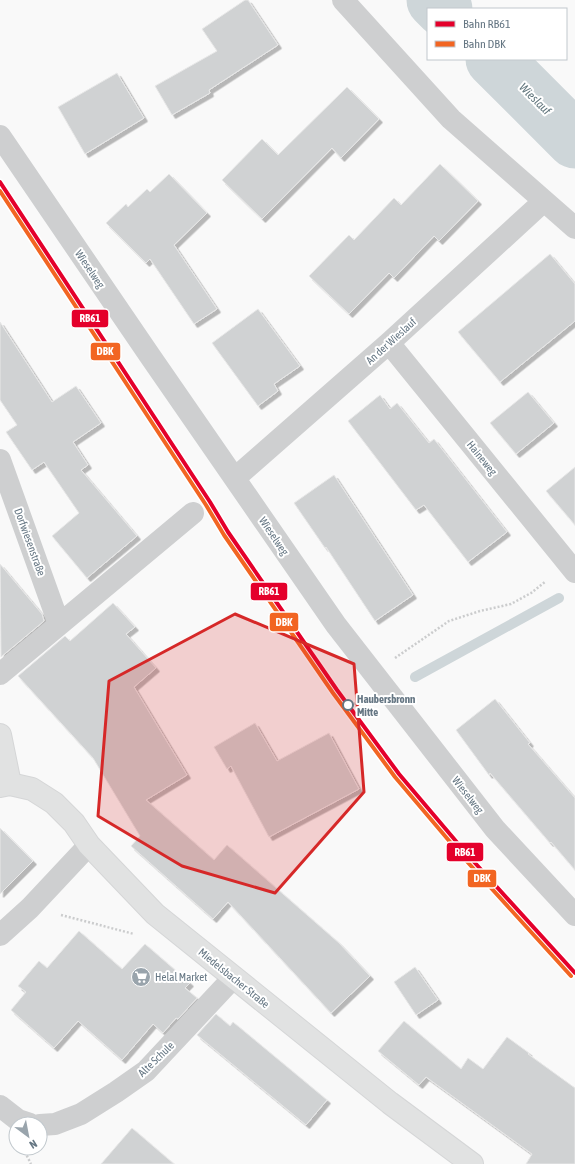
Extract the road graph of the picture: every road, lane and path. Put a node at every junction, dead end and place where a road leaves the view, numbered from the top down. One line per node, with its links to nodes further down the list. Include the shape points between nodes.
1 (343, 0): 3 (street, via 451,119)
2 (0, 136): 7 (street, Wieselweg)
3 (544, 201): 4 (street); 5 (street, An der Wieslauf)
4 (575, 228)
5 (389, 343): 7 (street, An der Wieslauf); 9 (street, Haineweg)
6 (0, 460): 10 (street, Dorfwiesenstraße)
7 (235, 478): 11 (street, Wieselweg, via 331,618)
8 (193, 513): 10 (street)
9 (572, 568): 11 (path, via 511,604 449,621)
10 (59, 624): 12 (street)
11 (374, 673): 18 (street, Wieselweg, via 495,829)
12 (0, 674)
13 (0, 735): 14 (street)
14 (5, 785): 15 (street, Miedelsbacher Straße, via 32,789 54,803 74,823)
15 (89, 845): 16 (street); 17 (street, Miedelsbacher Straße)
16 (30, 908): 17 (path, via 135,934); 19 (street)
17 (155, 914): 20 (street, Miedelsbacher Straße)
18 (575, 915)
19 (0, 935)
20 (234, 978): 23 (street, Alte Schule, via 146,1071 81,1114); 24 (street, Miedelsbacher Straße, via 390,1103)
21 (0, 1106): 22 (street)
22 (13, 1116)
23 (48, 1124)
24 (472, 1164)

